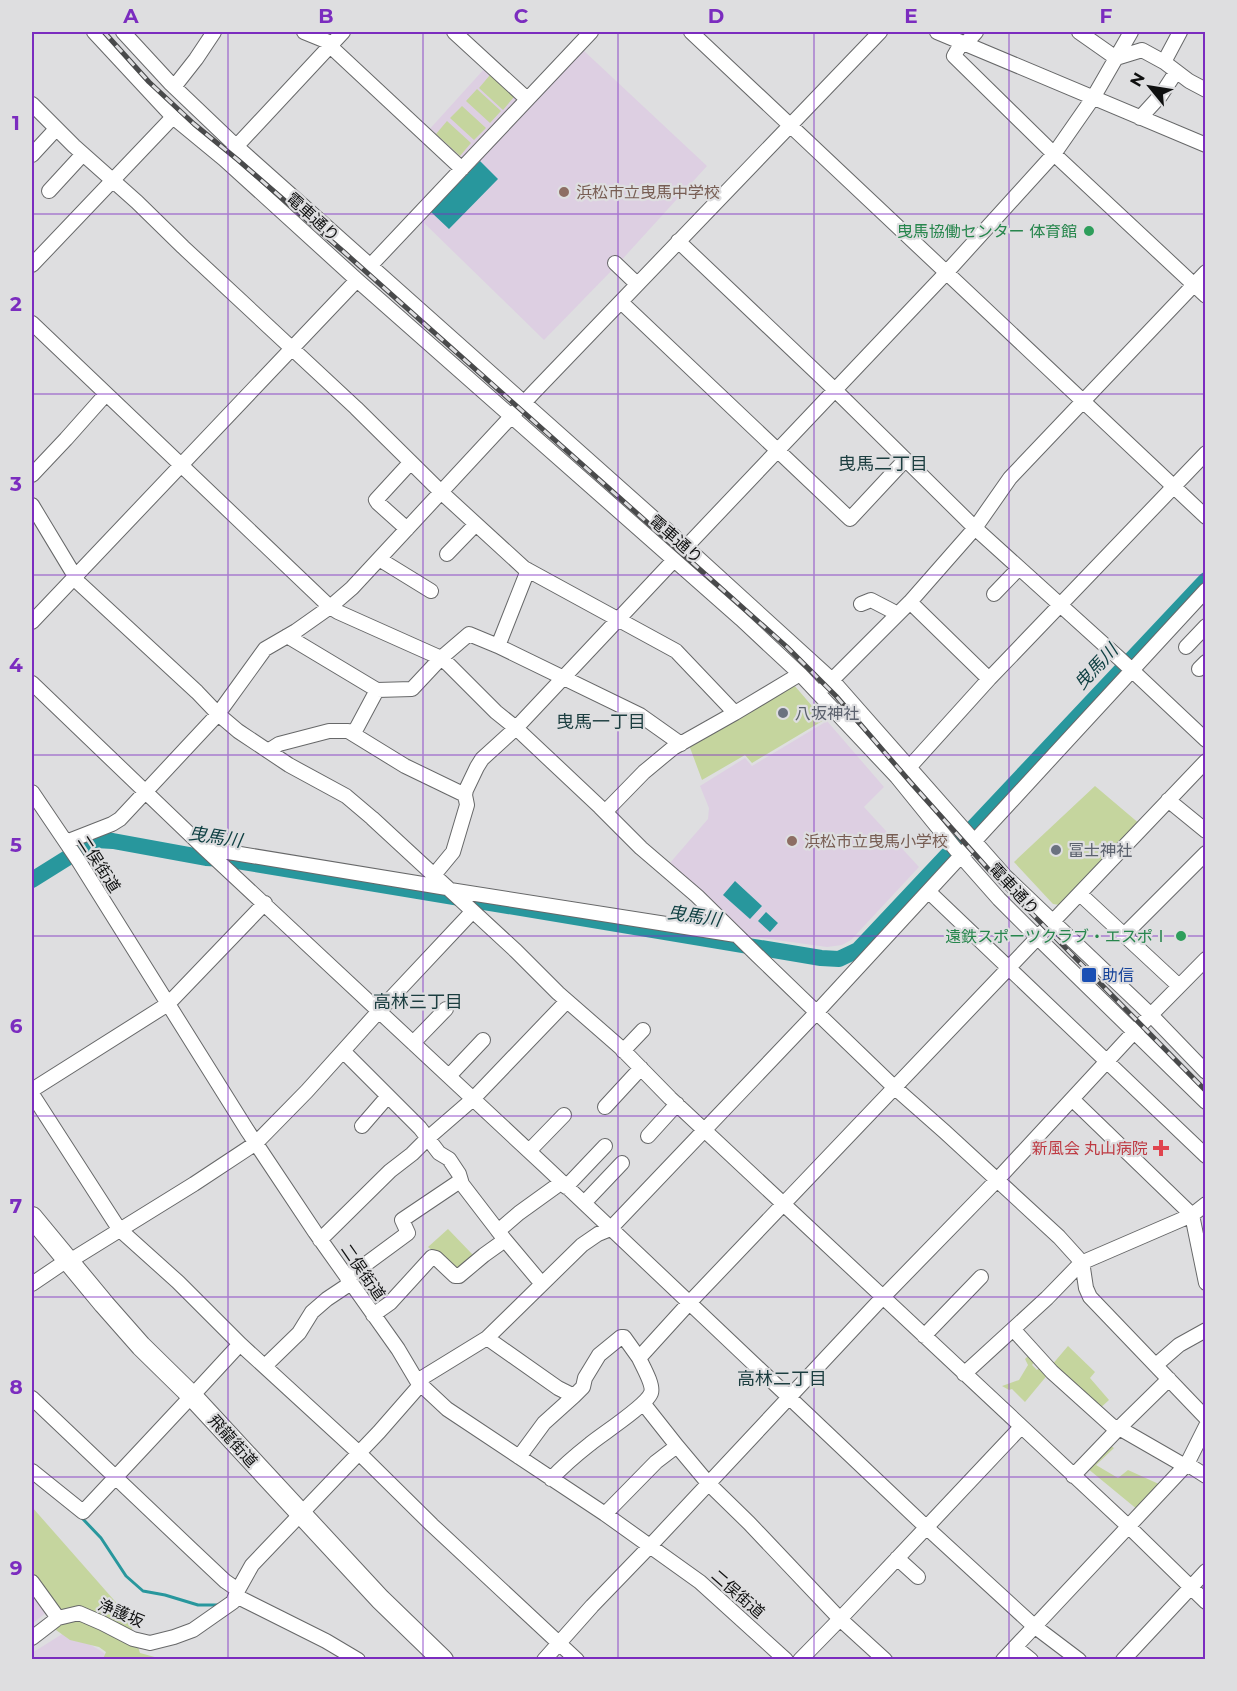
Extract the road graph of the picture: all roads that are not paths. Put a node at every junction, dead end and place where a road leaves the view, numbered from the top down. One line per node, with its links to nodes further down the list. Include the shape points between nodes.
1 (94, 32): 25 (street, 電車通り)
2 (123, 32): 20 (street, 電車通り)
3 (214, 32): 20 (street)
4 (304, 32): 16 (street)
5 (343, 32): 16 (street)
6 (454, 32): 23 (street)
7 (591, 32): 23 (street)
8 (691, 32): 27 (street)
9 (880, 32): 27 (street)
10 (937, 32): 15 (street)
11 (976, 32): 15 (street)
12 (1079, 32): 17 (street)
13 (1131, 32): 17 (street)
14 (1180, 32): 18 (street)
15 (963, 43): 22 (street); 32 (street, via 954,56)
16 (330, 44): 30 (street); 35 (street)
17 (1116, 58): 18 (street, via 1142,50); 22 (street)
18 (1164, 62): 19 (street)
19 (1176, 72): 21 (street); 26 (street)
20 (174, 87): 30 (street, 電車通り)
21 (1206, 90)
22 (1093, 98): 26 (street); 32 (street)
23 (527, 99): 35 (street)
24 (32, 104): 28 (street)
25 (173, 117): 34 (street, 電車通り); 36 (street)
26 (1140, 118): 29 (street)
27 (789, 125): 38 (street); 43 (street)
28 (56, 129): 31 (street); 33 (street)
29 (1206, 145)
30 (236, 146): 34 (street); 41 (street, 電車通り)
31 (83, 154): 36 (street); 37 (street)
32 (1054, 154): 43 (street); 46 (street)
33 (32, 155)
34 (224, 159): 44 (street, 電車通り)
35 (462, 169): 41 (street)
36 (113, 180): 40 (street); 50 (street)
37 (49, 191)
38 (678, 242): 45 (street); 51 (street)
39 (615, 263): 45 (street)
40 (32, 265)
41 (370, 266): 54 (street, 電車通り)
42 (1206, 272): 46 (street)
43 (946, 273): 51 (street); 53 (street)
44 (357, 280): 50 (street); 55 (street, 電車通り)
45 (637, 284): 48 (street)
46 (1193, 285): 47 (street); 53 (street)
47 (1206, 296)
48 (621, 302): 54 (street); 56 (street)
49 (32, 323): 52 (street)
50 (292, 348): 59 (street); 60 (street)
51 (836, 390): 56 (street); 58 (street)
52 (106, 394): 60 (street); 61 (street)
53 (1082, 401): 62 (street); 67 (street, via 1010,478)
54 (524, 404): 55 (street); 69 (street, 電車通り)
55 (512, 417): 63 (street); 72 (street, 電車通り)
56 (777, 451): 58 (street, via 850,519); 69 (street)
57 (1206, 453): 62 (street)
58 (905, 460): 67 (street)
59 (410, 463): 63 (street); 68 (street, via 376,500)
60 (180, 465): 75 (street); 82 (street)
61 (32, 474)
62 (1173, 488): 65 (street); 81 (street)
63 (441, 492): 66 (street); 68 (street)
64 (32, 505): 75 (street)
65 (1206, 518)
66 (476, 524): 70 (street); 74 (street)
67 (975, 528): 73 (street); 79 (street)
68 (407, 530): 71 (street)
69 (686, 547): 95 (street, 電車通り)
70 (447, 554)
71 (379, 559): 77 (street); 82 (street)
72 (674, 560): 84 (street); 92 (street, 電車通り)
73 (1019, 568): 78 (street); 81 (street)
74 (528, 570): 84 (street); 88 (street)
75 (76, 576): 85 (street); 100 (street)
76 (1206, 590): 91 (street)
77 (431, 591)
78 (994, 594)
79 (910, 602): 83 (street); 94 (street)
80 (861, 604): 83 (street, via 871,600)
81 (1060, 605): 91 (street); 94 (street)
82 (330, 607): 87 (street); 90 (street)
83 (898, 614): 95 (street)
84 (619, 619): 93 (street); 99 (street, via 676,651)
85 (32, 622)
86 (1206, 626): 89 (street)
87 (287, 636): 97 (street); 100 (street, via 265,649)
88 (498, 646): 90 (street, via 469,634); 93 (street)
89 (1186, 647)
90 (441, 658): 97 (street, via 410,691); 101 (street)
91 (1131, 669): 103 (street); 115 (street)
92 (800, 674): 98 (street, 電車通り); 99 (street)
93 (564, 678): 101 (street); 104 (street, via 640,715)
94 (989, 679): 107 (street)
95 (832, 680): 98 (street); 107 (street, 電車通り)
96 (32, 683): 109 (street)
97 (377, 690): 102 (street)
98 (818, 693): 108 (street, 電車通り)
99 (735, 713): 104 (street)
100 (218, 714): 105 (street); 109 (street)
101 (516, 728): 110 (street, via 479,763); 113 (street)
102 (354, 733): 105 (street, via 335,730 279,744); 110 (street, via 405,766)
103 (1206, 740)
104 (681, 744): 113 (street, via 644,772)
105 (268, 751): 120 (street, via 346,796)
106 (1206, 761): 112 (street)
107 (912, 764): 108 (street); 115 (street, 電車通り)
108 (897, 777): 118 (street, 電車通り)
109 (146, 792): 116 (street); 117 (street, via 117,821)
110 (465, 795): 120 (street, via 467,805 453,852)
111 (34, 799): 117 (street, 二俣街道)
112 (1168, 800): 114 (street); 123 (street)
113 (605, 812): 128 (street)
114 (1206, 831)
115 (970, 836): 118 (street); 126 (street, 電車通り)
116 (205, 849): 121 (street); 124 (street)
117 (71, 850): 134 (street, 二俣街道)
118 (956, 851): 122 (street); 129 (street, 電車通り)
119 (1206, 853): 127 (street)
120 (434, 875): 121 (street)
121 (450, 890): 125 (street); 128 (street)
122 (929, 892): 131 (street); 137 (street)
123 (1080, 894): 126 (street); 127 (street)
124 (265, 903): 134 (street); 136 (street)
125 (467, 907): 133 (street); 136 (street)
126 (1053, 921): 129 (street); 138 (street, 電車通り)
127 (1124, 934): 132 (street)
128 (738, 937): 137 (street)
129 (1037, 938): 131 (street); 140 (street, 電車通り)
130 (1206, 959): 132 (street)
131 (1008, 968): 145 (street); 149 (street)
132 (1179, 986): 138 (street)
133 (567, 1001): 144 (street); 152 (street)
134 (168, 1004): 150 (street); 162 (street, 二俣街道)
135 (446, 1009): 142 (street)
136 (379, 1011): 142 (street); 143 (street)
137 (816, 1013): 149 (street); 159 (street)
138 (1151, 1015): 140 (street); 147 (street, 電車通り)
139 (643, 1030): 144 (street)
140 (1134, 1032): 145 (street); 154 (street, 電車通り)
141 (483, 1041): 148 (street)
142 (413, 1042): 148 (street)
143 (343, 1051): 151 (street); 162 (street)
144 (623, 1051): 146 (street)
145 (1107, 1061): 153 (street); 165 (street)
146 (641, 1068): 155 (street); 156 (street)
147 (1206, 1072)
148 (449, 1076): 152 (street)
149 (894, 1087): 167 (street); 171 (street)
150 (32, 1092): 176 (street)
151 (388, 1096): 158 (street); 161 (street)
152 (473, 1099): 161 (street); 164 (street)
153 (1072, 1099): 167 (street); 173 (street)
154 (1206, 1102)
155 (677, 1104): 159 (street); 160 (street)
156 (605, 1107)
157 (564, 1115): 164 (street)
158 (362, 1126)
159 (705, 1130): 171 (street); 175 (street)
160 (648, 1136)
161 (428, 1138): 168 (street, via 449,1159); 179 (street)
162 (256, 1143): 176 (street); 179 (street, 二俣街道)
163 (605, 1146): 169 (street)
164 (529, 1152): 169 (street)
165 (1206, 1156)
166 (622, 1163): 170 (street)
167 (997, 1180): 181 (street, via 1059,1237); 187 (street)
168 (462, 1184): 178 (street); 183 (street, via 402,1220 408,1233)
169 (564, 1184): 170 (street); 178 (street, via 519,1213)
170 (584, 1203): 175 (street)
171 (784, 1204): 187 (street); 188 (street)
172 (1206, 1204): 173 (street)
173 (1192, 1215): 181 (street); 184 (street)
174 (32, 1217): 180 (highway, 飛龍街道)
175 (610, 1228): 186 (street, via 582,1245); 188 (street)
176 (119, 1229): 180 (street); 194 (street)
177 (32, 1230): 180 (highway, 飛龍街道)
178 (501, 1236): 186 (street); 189 (street, via 459,1276 432,1257 390,1303)
179 (320, 1240): 183 (street, 二俣街道)
180 (64, 1263): 185 (street); 204 (highway, 飛龍街道, via 98,1311)
181 (1081, 1263): 190 (street); 196 (street, via 1090,1297)
182 (981, 1277): 192 (street)
183 (349, 1280): 189 (street, 二俣街道); 197 (street, via 312,1312 299,1333)
184 (1206, 1283)
185 (32, 1284)
186 (542, 1284): 193 (street)
187 (883, 1297): 192 (street); 203 (street)
188 (689, 1303): 195 (street); 203 (street)
189 (373, 1315): 200 (street, 二俣街道)
190 (1013, 1329): 198 (street); 209 (street, via 1052,1372)
191 (1206, 1330): 196 (street, via 1179,1345)
192 (924, 1336): 198 (street)
193 (487, 1338): 200 (street); 201 (street)
194 (240, 1344): 197 (street); 204 (street)
195 (639, 1358): 201 (street, via 621,1336 599,1355); 205 (street, via 651,1386)
196 (1156, 1365): 199 (street)
197 (265, 1366): 211 (street)
198 (964, 1374): 208 (street)
199 (1169, 1379): 206 (street); 209 (street)
200 (419, 1383): 211 (street); 212 (street, 二俣街道, via 447,1408)
201 (574, 1396): 212 (street, via 544,1423)
202 (32, 1398): 217 (street)
203 (789, 1398): 219 (street); 223 (street)
204 (189, 1399): 217 (street); 221 (highway, 飛龍街道)
205 (643, 1403): 210 (street); 218 (street)
206 (1206, 1418)
207 (1206, 1426): 213 (street)
208 (1021, 1427): 215 (street); 223 (street)
209 (1119, 1428): 213 (street); 215 (street)
210 (677, 1446): 219 (street); 220 (street)
211 (359, 1453): 221 (street); 236 (street)
212 (519, 1457): 218 (street, 二俣街道)
213 (1186, 1465): 216 (street); 222 (street)
214 (32, 1471): 217 (street, via 83,1512)
215 (1073, 1476): 222 (street)
216 (1206, 1476)
217 (115, 1478): 230 (street, via 225,1581)
218 (551, 1479): 220 (street, 二俣街道)
219 (708, 1483): 224 (street); 233 (street)
220 (605, 1514): 224 (street, 二俣街道)
221 (297, 1518): 230 (street, via 252,1565); 239 (highway, 飛龍街道, via 374,1606); 240 (highway, 飛龍街道)
222 (1128, 1526): 229 (street); 234 (street)
223 (926, 1527): 225 (street); 234 (street)
224 (650, 1546): 236 (street); 243 (street, 二俣街道, via 700,1582)
225 (897, 1558): 227 (street); 233 (street)
226 (1206, 1571): 229 (street)
227 (918, 1577)
228 (32, 1582): 232 (street)
229 (1190, 1587): 231 (street); 249 (street)
230 (236, 1596): 232 (street, 浄護坂, via 193,1630 150,1642 133,1639 79,1613); 238 (street)
231 (1206, 1602)
232 (58, 1618): 235 (street)
233 (840, 1619): 244 (street); 245 (street)
234 (1034, 1626): 237 (street); 248 (street)
235 (32, 1638)
236 (559, 1643): 241 (street); 242 (street)
237 (1015, 1647): 246 (street); 247 (street)
238 (358, 1659)
239 (427, 1659)
240 (443, 1659)
241 (544, 1659)
242 (577, 1659)
243 (786, 1659)
244 (800, 1659)
245 (885, 1659)
246 (1003, 1659)
247 (1031, 1659)
248 (1079, 1659)
249 (1123, 1659)

